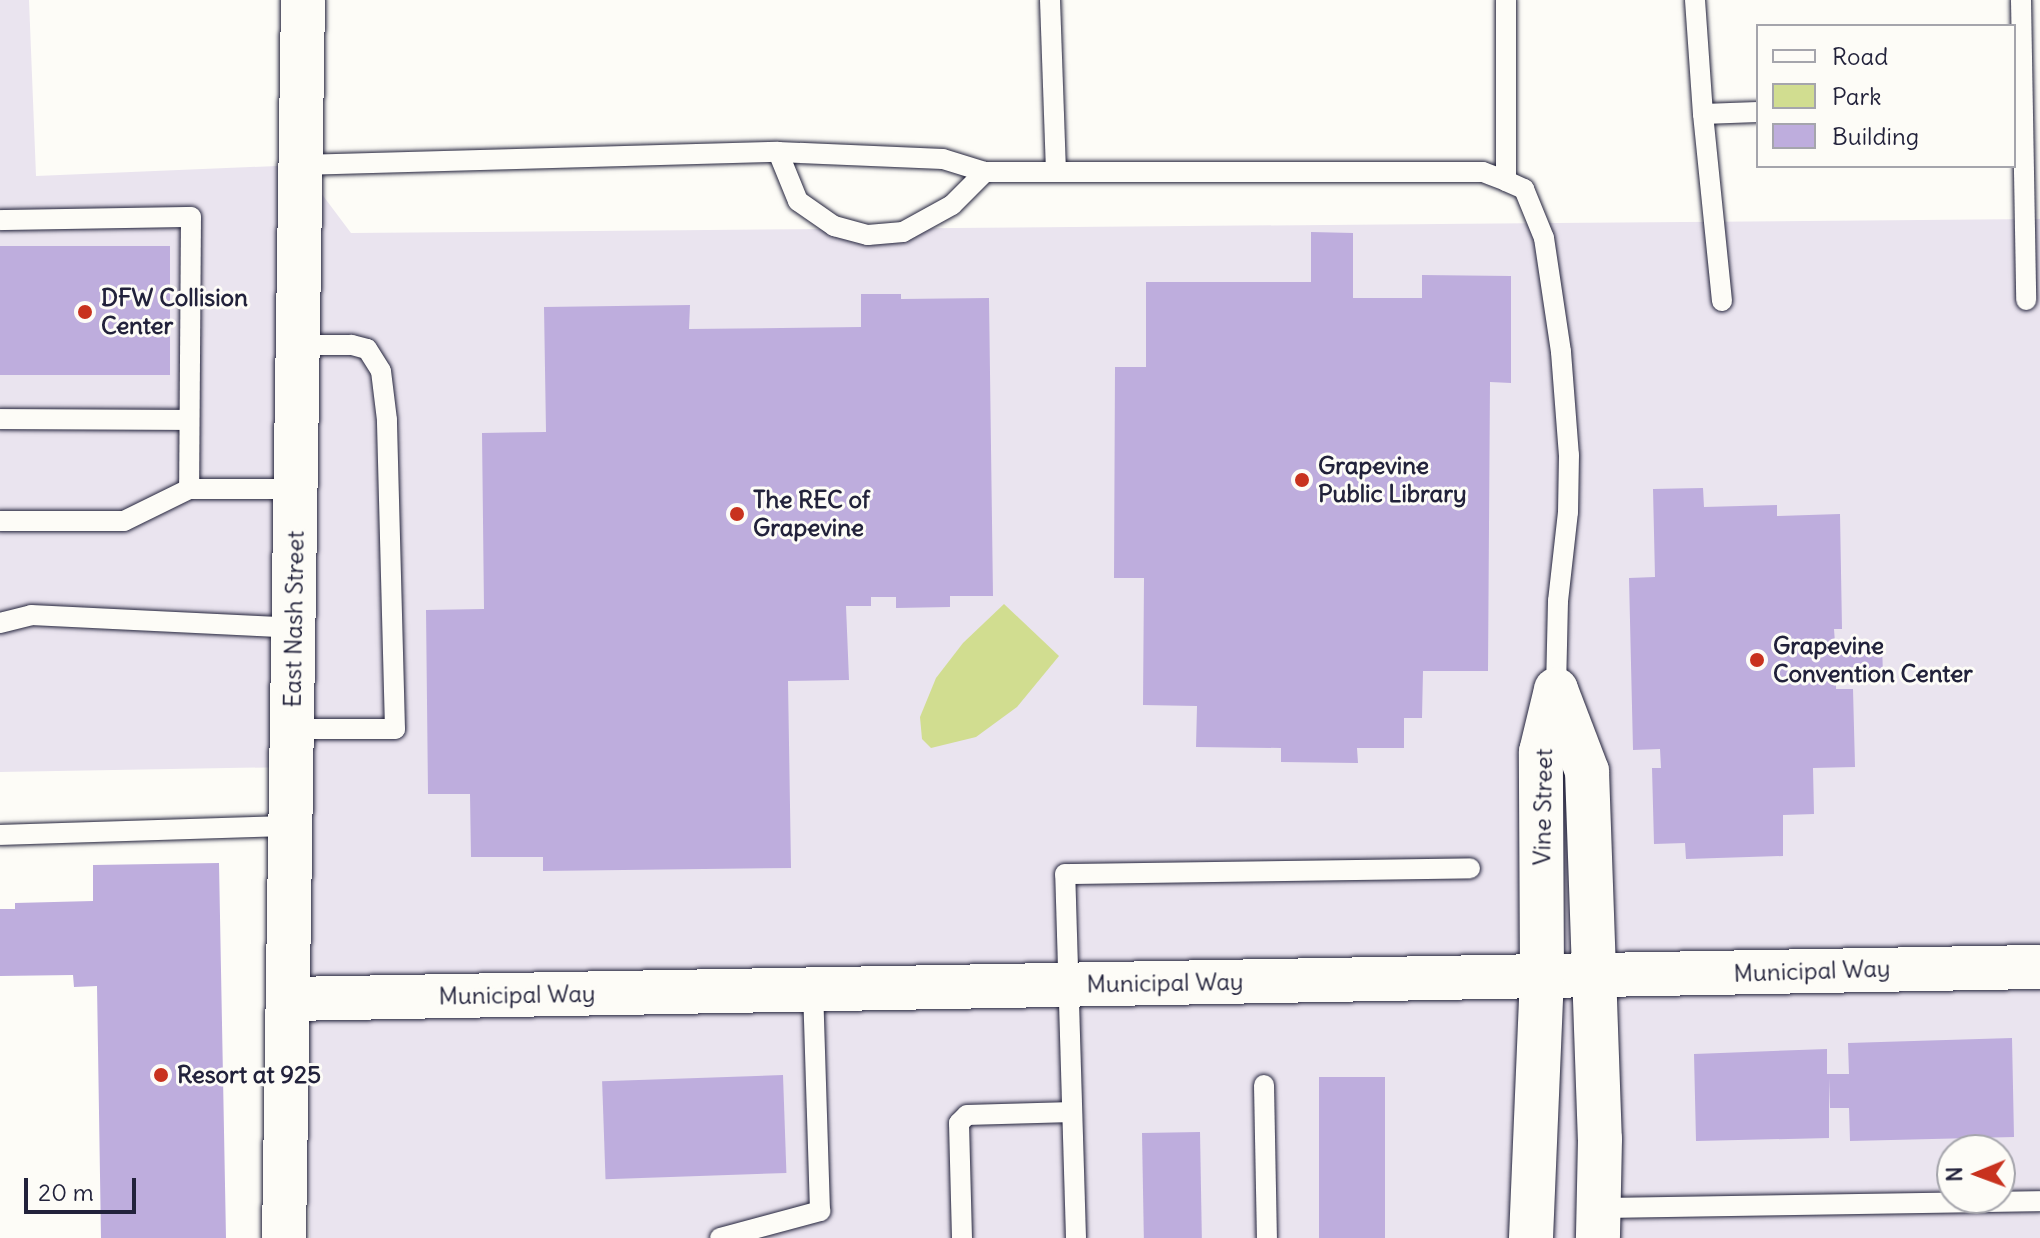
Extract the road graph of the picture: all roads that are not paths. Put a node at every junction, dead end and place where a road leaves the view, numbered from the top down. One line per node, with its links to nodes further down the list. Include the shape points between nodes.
1 (303, 0): 10 (street, East Nash Street)
2 (1050, 0): 12 (lane)
3 (1506, 0): 13 (lane)
4 (1695, 0): 8 (lane)
5 (2021, 0): 6 (lane)
6 (2019, 100): 15 (lane)
7 (1756, 112): 8 (lane)
8 (1703, 114): 16 (lane)
9 (778, 152): 10 (lane); 11 (lane, via 943,159); 11 (lane, via 798,201 834,226 868,235 903,232 952,205)
10 (300, 165): 17 (street, East Nash Street)
11 (985, 172): 12 (lane)
12 (1056, 172): 13 (lane, via 1483,172)
13 (1506, 181): 25 (lane, via 1524,189 1544,238 1561,352 1569,455)
14 (0, 220): 19 (lane, via 191,217)
15 (2026, 300)
16 (1722, 301)
17 (298, 345): 21 (street, East Nash Street); 26 (lane, via 367,349 381,371 387,420 395,729)
18 (0, 419): 19 (lane)
19 (189, 420): 20 (lane)
20 (189, 489): 21 (lane); 22 (lane, via 124,521)
21 (296, 489): 24 (street, East Nash Street)
22 (0, 521)
23 (0, 623): 24 (lane, via 31,615)
24 (294, 628): 26 (street, East Nash Street)
25 (1556, 690): 31 (street, Vine Street, via 1541,752); 32 (street, Vine Street, via 1587,771)
26 (293, 729): 27 (street, East Nash Street)
27 (292, 826): 28 (lane); 35 (street, East Nash Street)
28 (0, 835)
29 (1470, 868): 33 (lane, via 1065,874)
30 (2040, 967): 32 (street, Municipal Way)
31 (1542, 977): 32 (street, Municipal Way); 33 (street, Municipal Way); 45 (street, Vine Street)
32 (1595, 977): 39 (street, Vine Street)
33 (1069, 984): 34 (street, Municipal Way); 37 (lane)
34 (813, 989): 35 (street, Municipal Way); 41 (lane, via 820,1211)
35 (289, 999): 40 (street, East Nash Street)
36 (1264, 1085): 44 (lane)
37 (1072, 1112): 42 (lane, via 967,1115 959,1123); 43 (lane)
38 (2040, 1201): 39 (lane)
39 (1598, 1223)
40 (284, 1238)
41 (720, 1238)
42 (962, 1238)
43 (1076, 1238)
44 (1267, 1238)
45 (1531, 1238)

